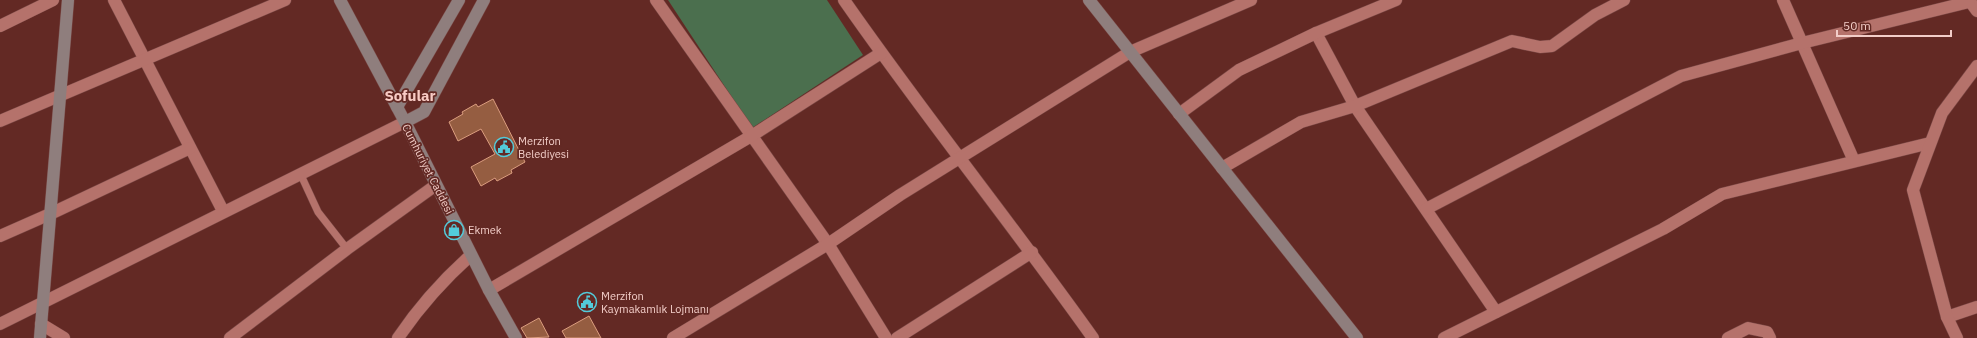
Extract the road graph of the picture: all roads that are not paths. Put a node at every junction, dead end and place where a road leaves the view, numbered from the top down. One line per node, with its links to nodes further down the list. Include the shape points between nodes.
1 (54, 0): 16 (street)
2 (68, 0): 23 (street)
3 (114, 0): 21 (street)
4 (285, 0): 21 (street)
5 (340, 0): 25 (street, Cumhuriyet Caddesi)
6 (459, 0): 25 (street)
7 (484, 0): 28 (street, via 424,112)
8 (656, 0): 29 (street)
9 (844, 0): 20 (street)
10 (1089, 0): 19 (street)
11 (1251, 0): 19 (street)
12 (1396, 0): 17 (street)
13 (1624, 0): 24 (street, via 1595,15 1552,46 1540,47 1512,41)
14 (1783, 0): 18 (street)
15 (1972, 5): 18 (street)
16 (0, 26)
17 (1316, 33): 24 (street); 26 (street, via 1239,70)
18 (1802, 43): 33 (street); 37 (street, via 1681,76)
19 (1130, 52): 26 (street); 32 (street)
20 (881, 53): 29 (street); 32 (street)
21 (145, 60): 23 (street); 31 (street)
22 (1977, 66): 30 (street, via 1942,113)
23 (60, 96): 27 (street); 39 (street)
24 (1354, 106): 34 (street, via 1301,122); 37 (street)
25 (397, 108): 28 (street, Cumhuriyet Caddesi)
26 (1179, 114): 34 (street)
27 (0, 121)
28 (405, 122): 35 (street); 36 (street, Cumhuriyet Caddesi)
29 (753, 135): 41 (street); 45 (street)
30 (1930, 143): 33 (street); 49 (street, via 1913,190)
31 (190, 148): 38 (street); 39 (street)
32 (959, 158): 41 (street); 43 (street)
33 (1854, 162): 48 (street, via 1722,194 1662,228)
34 (1222, 168): 61 (street)
35 (300, 173): 38 (street); 42 (lane, via 318,212)
36 (436, 185): 42 (street); 44 (street, Cumhuriyet Caddesi)
37 (1426, 210): 48 (street)
38 (223, 211): 46 (street)
39 (50, 214): 40 (street); 46 (street)
40 (0, 236)
41 (828, 244): 57 (street); 58 (street)
42 (347, 249): 54 (street)
43 (1032, 252): 59 (street); 60 (street)
44 (471, 254): 45 (street, Cumhuriyet Caddesi); 55 (street, via 429,296)
45 (488, 290): 56 (street, Cumhuriyet Caddesi)
46 (43, 304): 50 (street); 51 (street)
47 (1977, 307): 49 (street)
48 (1496, 312): 62 (street)
49 (1947, 317): 65 (street)
50 (0, 324)
51 (41, 324): 52 (street); 53 (street)
52 (40, 338)
53 (64, 338)
54 (230, 338)
55 (398, 338)
56 (516, 338)
57 (672, 338)
58 (886, 338)
59 (897, 338)
60 (1093, 338)
61 (1357, 338)
62 (1444, 338)
63 (1728, 338): 64 (street, via 1748,328 1767,332)
64 (1770, 338)
65 (1957, 338)

